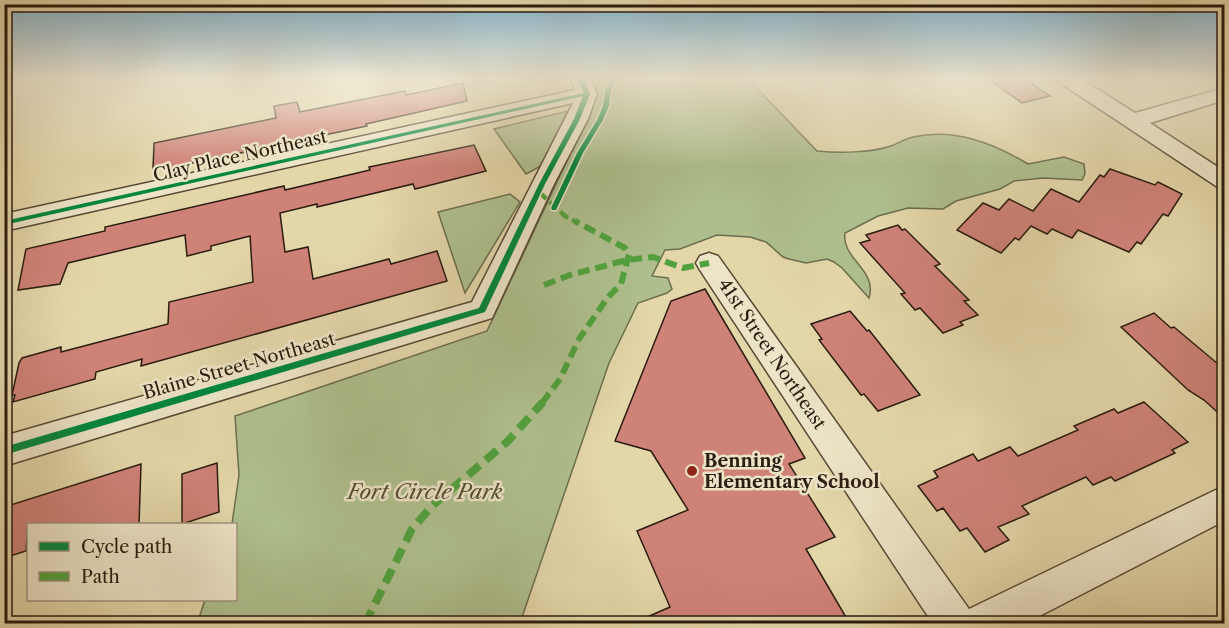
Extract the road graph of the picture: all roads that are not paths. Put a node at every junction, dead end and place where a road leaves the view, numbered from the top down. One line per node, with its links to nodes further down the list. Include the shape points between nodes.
1 (494, 107): 7 (street, Clay Place Northeast)
2 (580, 107): 9 (street, Blaine Street Northeast, via 578,119 482,310)
3 (1111, 107): 5 (street)
4 (1179, 107): 5 (street)
5 (1132, 121): 6 (street)
6 (1224, 181)
7 (4, 223)
8 (709, 262): 11 (street, 41st Street Northeast)
9 (4, 451)
10 (1224, 503): 12 (street)
11 (956, 624)
12 (982, 624)

